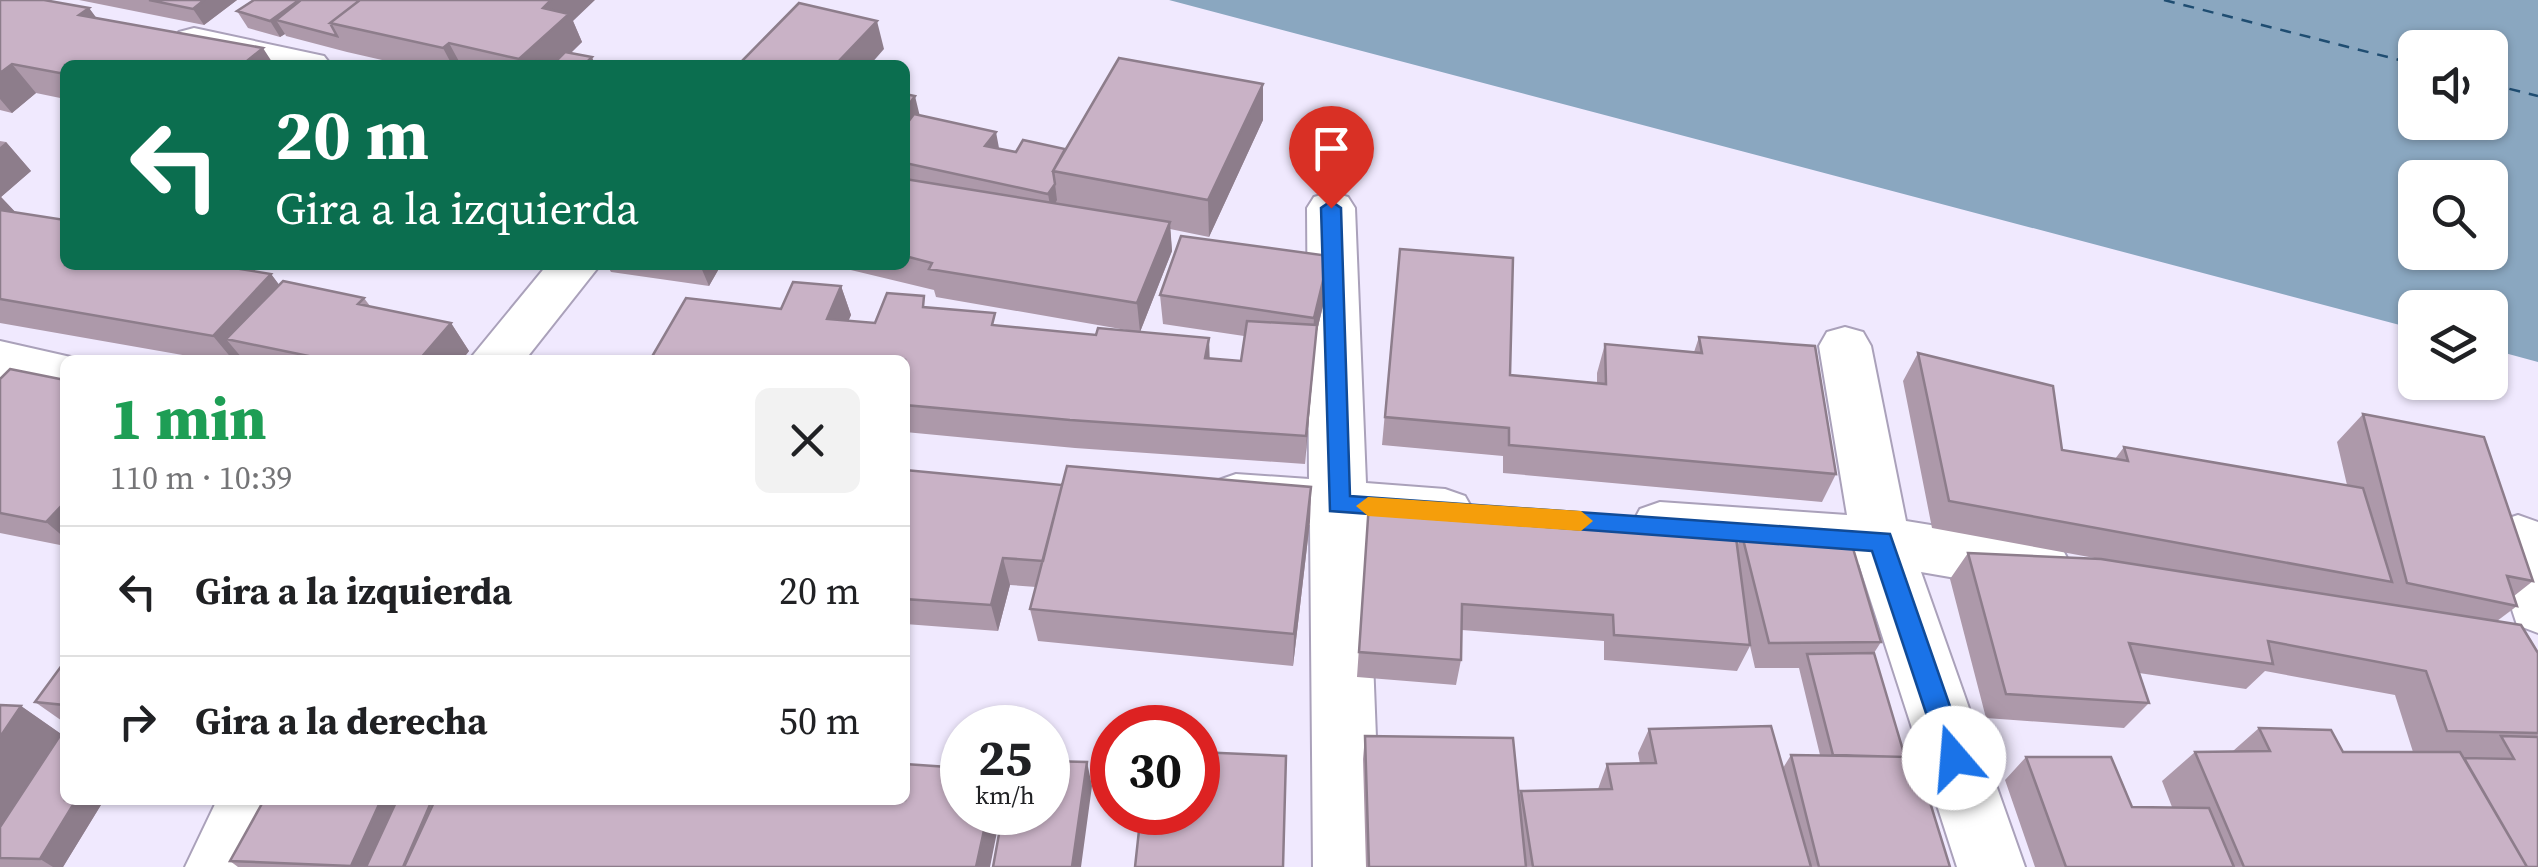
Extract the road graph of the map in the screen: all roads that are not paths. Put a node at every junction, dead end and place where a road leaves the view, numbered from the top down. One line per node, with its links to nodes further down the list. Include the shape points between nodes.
1 (155, 32): 2 (street)
2 (287, 60)
3 (1331, 208): 10 (street, via 1314,280)
4 (572, 270): 6 (street)
5 (1845, 346): 14 (street)
6 (499, 355)
7 (0, 361): 8 (street)
8 (60, 372)
9 (1181, 493): 10 (street)
10 (1338, 504): 11 (street); 19 (street)
11 (1494, 515)
12 (1610, 523): 14 (street)
13 (2518, 539): 16 (street)
14 (1881, 541): 15 (street); 20 (street)
15 (2094, 576)
16 (2525, 633)
17 (250, 805): 18 (street)
18 (219, 867)
19 (1347, 867)
20 (1991, 867)

